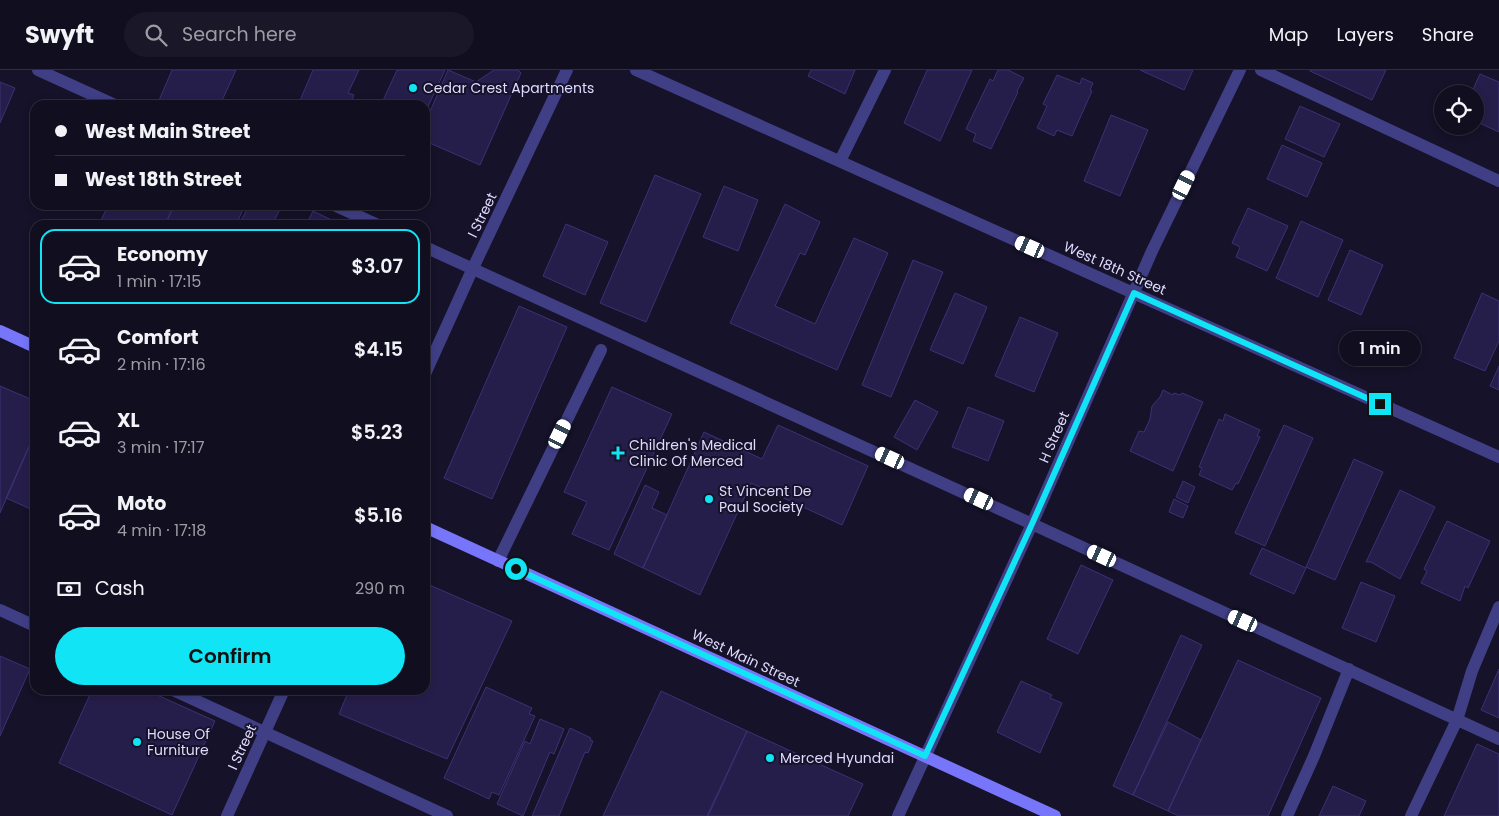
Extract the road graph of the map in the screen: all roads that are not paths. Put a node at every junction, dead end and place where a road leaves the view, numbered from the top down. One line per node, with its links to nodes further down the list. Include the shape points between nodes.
1 (38, 70): 7 (street)
2 (568, 70): 14 (street, I Street)
3 (636, 70): 9 (street, West 18th Street)
4 (885, 70): 9 (street)
5 (1240, 70): 15 (street, H Street)
6 (1260, 70): 10 (street)
7 (65, 76): 8 (street)
8 (106, 100)
9 (840, 162): 15 (street, West 18th Street)
10 (1499, 181)
11 (345, 210): 12 (street)
12 (367, 220)
13 (430, 249): 14 (street)
14 (472, 268): 19 (street, I Street); 21 (street)
15 (1134, 293): 20 (street, West 18th Street); 21 (street, H Street)
16 (0, 331): 17 (street)
17 (30, 345)
18 (601, 350): 23 (street)
19 (430, 363)
20 (1499, 457)
21 (1032, 524): 27 (street); 33 (street, H Street)
22 (430, 529): 23 (street, West Main Street)
23 (498, 561): 33 (street, West Main Street)
24 (1499, 608): 30 (street, via 1472,671)
25 (0, 610): 26 (street)
26 (30, 624)
27 (1349, 669): 30 (street); 38 (street)
28 (184, 695): 31 (street)
29 (282, 695): 31 (street, I Street)
30 (1457, 720): 32 (street); 39 (street)
31 (265, 733): 34 (street, I Street); 35 (street)
32 (1499, 739)
33 (925, 756): 36 (street, H Street); 37 (street, West Main Street)
34 (227, 816)
35 (447, 816)
36 (898, 816)
37 (1055, 816)
38 (1287, 816)
39 (1411, 816)

